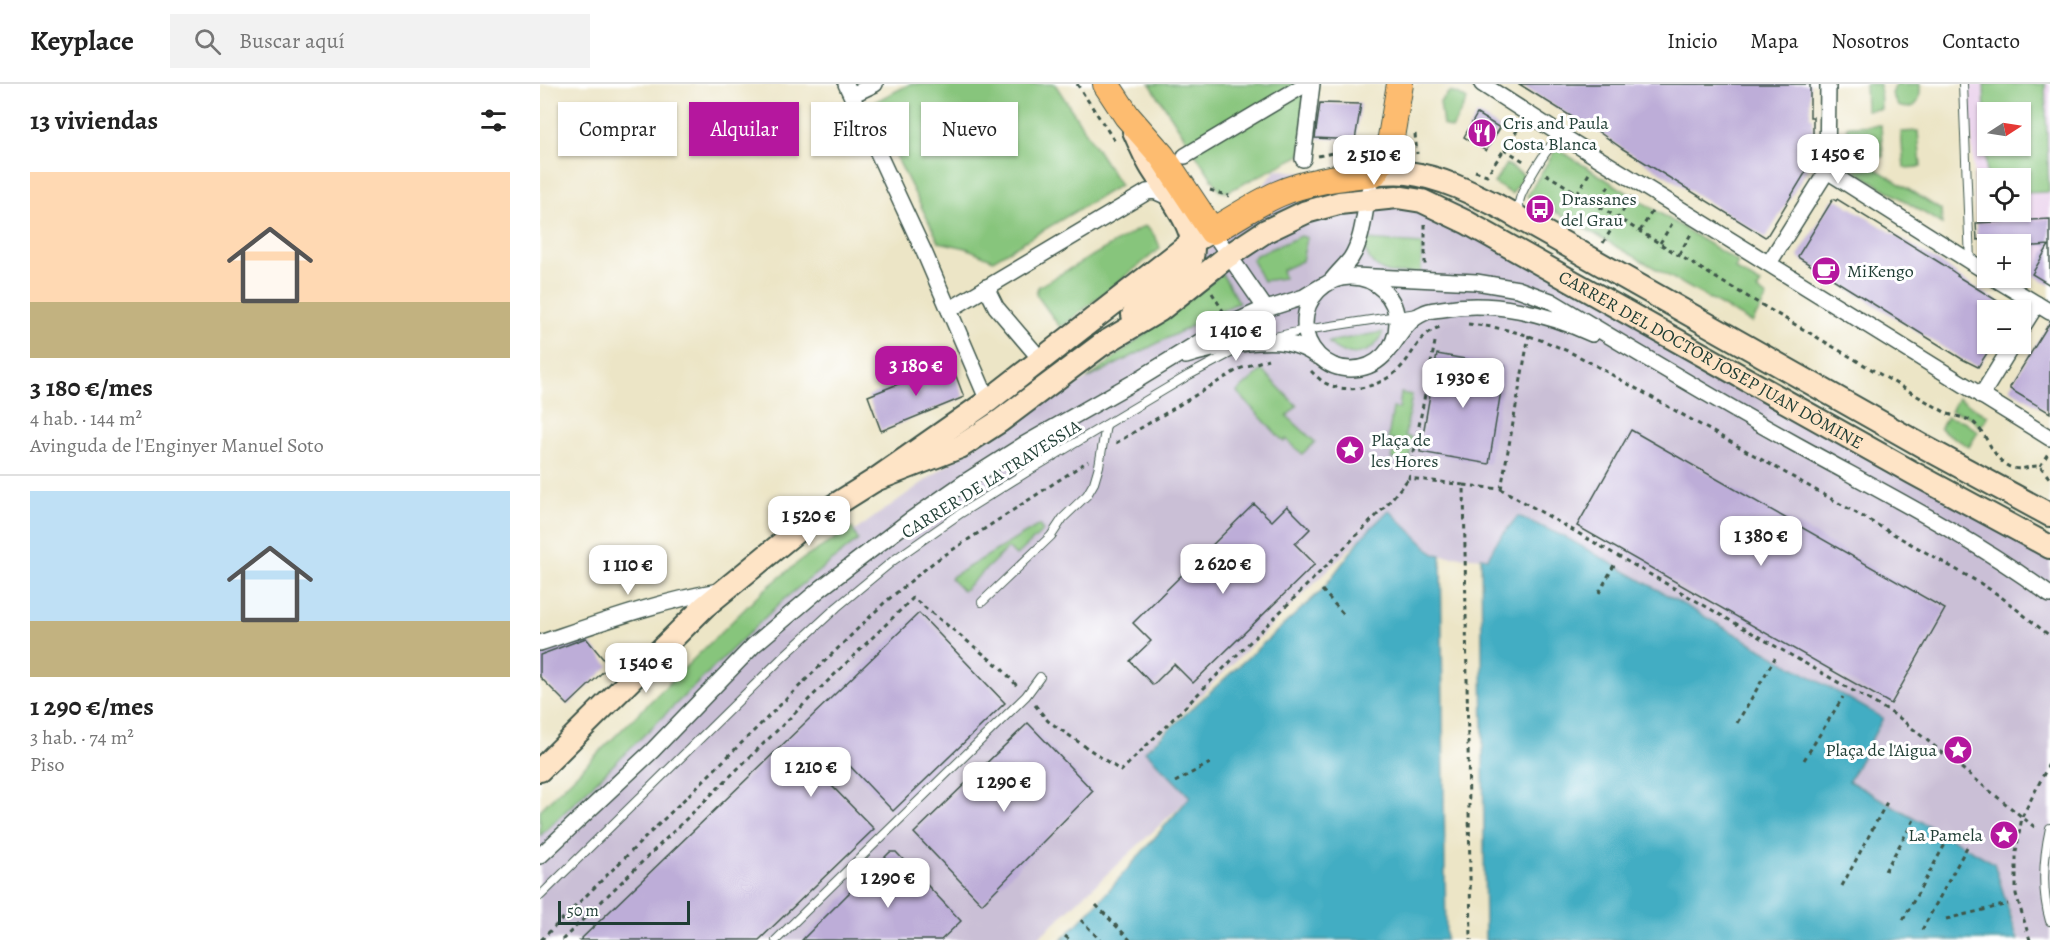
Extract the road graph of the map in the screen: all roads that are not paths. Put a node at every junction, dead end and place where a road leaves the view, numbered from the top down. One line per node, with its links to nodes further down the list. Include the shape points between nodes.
1 (875, 84): 9 (street)
2 (1106, 84): 10 (main road)
3 (1306, 84): 12 (street)
4 (1312, 84): 13 (street)
5 (1400, 84): 14 (main road)
6 (1482, 84): 11 (street)
7 (1828, 84): 15 (street)
8 (1963, 84): 22 (lane)
9 (852, 90): 30 (street)
10 (1127, 116): 17 (main road, via 1150,165); 20 (main road, via 1162,156)
11 (1569, 140): 19 (lane, via 1555,141 1549,146 1521,195 1519,205); 23 (street)
12 (1185, 156)
13 (1303, 159)
14 (1384, 165): 16 (main road, via 1403,193); 18 (street, via 1369,186); 19 (main road, CARRER DEL DOCTOR JOSEP JUAN DÒMINE, via 1462,188); 20 (main road, via 1292,189)
15 (1827, 171): 22 (street); 23 (street)
16 (1412, 198): 18 (main road, CARRER DEL DOCTOR JOSEP JUAN DÒMINE); 50 (main road, CARRER DEL DOCTOR JOSEP JUAN DÒMINE, via 1466,222)
17 (1172, 199): 20 (main road, via 1185,221); 27 (street, via 1147,192)
18 (1367, 199): 21 (main road, CARRER DEL DOCTOR JOSEP JUAN DÒMINE, via 1306,212 1266,231); 26 (street, via 1352,256)
19 (1524, 220): 49 (main road, CARRER DEL DOCTOR JOSEP JUAN DÒMINE, via 1853,408)
20 (1202, 236): 21 (street); 37 (main road, via 1187,267); 41 (main road)
21 (1228, 256): 31 (street); 37 (main road, CARRER DEL DOCTOR JOSEP JUAN DÒMINE, via 1160,310)
22 (1970, 262): 24 (street)
23 (1769, 263): 44 (street)
24 (1977, 266)
25 (1354, 276): 26 (street); 33 (street, via 1383,288); 43 (street, CARRER DEL DOCTOR JOSEP JUAN DÒMINE, via 1476,282 1518,289 1551,301)
26 (1326, 284): 31 (street, via 1304,297); 35 (street, via 1311,298)
27 (986, 287): 30 (street); 41 (street, via 996,307)
28 (2010, 288): 29 (street)
29 (2043, 308): 34 (street)
30 (949, 309): 45 (street)
31 (1266, 309): 42 (street, via 1224,327)
32 (1425, 312): 33 (lane, CARRER DE LA TRAVESSIA); 38 (street, via 1412,320); 43 (street, CARRER DEL DOCTOR JOSEP JUAN DÒMINE, via 1478,306 1541,316 1588,332)
33 (1397, 315): 35 (lane, CARRER DE LA TRAVESSIA); 38 (street)
34 (2031, 320)
35 (1305, 330): 36 (lane, CARRER DE LA TRAVESSIA); 40 (street)
36 (1248, 344): 40 (street, via 1286,343); 42 (street, via 1206,350); 46 (lane, CARRER DE LA TRAVESSIA)
37 (1101, 345): 48 (main road, via 960,447)
38 (1392, 346): 40 (street, via 1383,357 1359,369 1345,369)
39 (2007, 354): 44 (street)
40 (1320, 358)
41 (1042, 361): 45 (main road)
42 (1155, 368): 58 (street, via 968,480 820,589 754,645 652,751)
43 (1673, 373): 52 (street, CARRER DEL DOCTOR JOSEP JUAN DÒMINE, via 2000,560)
44 (1982, 396): 47 (street)
45 (988, 401): 48 (main road)
46 (1106, 425): 53 (lane, via 1094,483 1087,495 1051,536); 59 (lane, CARRER DE LA TRAVESSIA, via 961,513 845,600)
47 (2050, 438)
48 (876, 480): 51 (main road, via 807,522)
49 (2050, 515)
50 (2050, 547)
51 (726, 589): 54 (street, via 656,604); 56 (main road)
52 (2050, 595)
53 (982, 602)
54 (540, 643)
55 (1040, 677): 61 (lane, via 1026,696)
56 (540, 770)
57 (2050, 828): 60 (lane, via 2043,883)
58 (540, 856)
59 (540, 896)
60 (2050, 921)
61 (776, 940)

